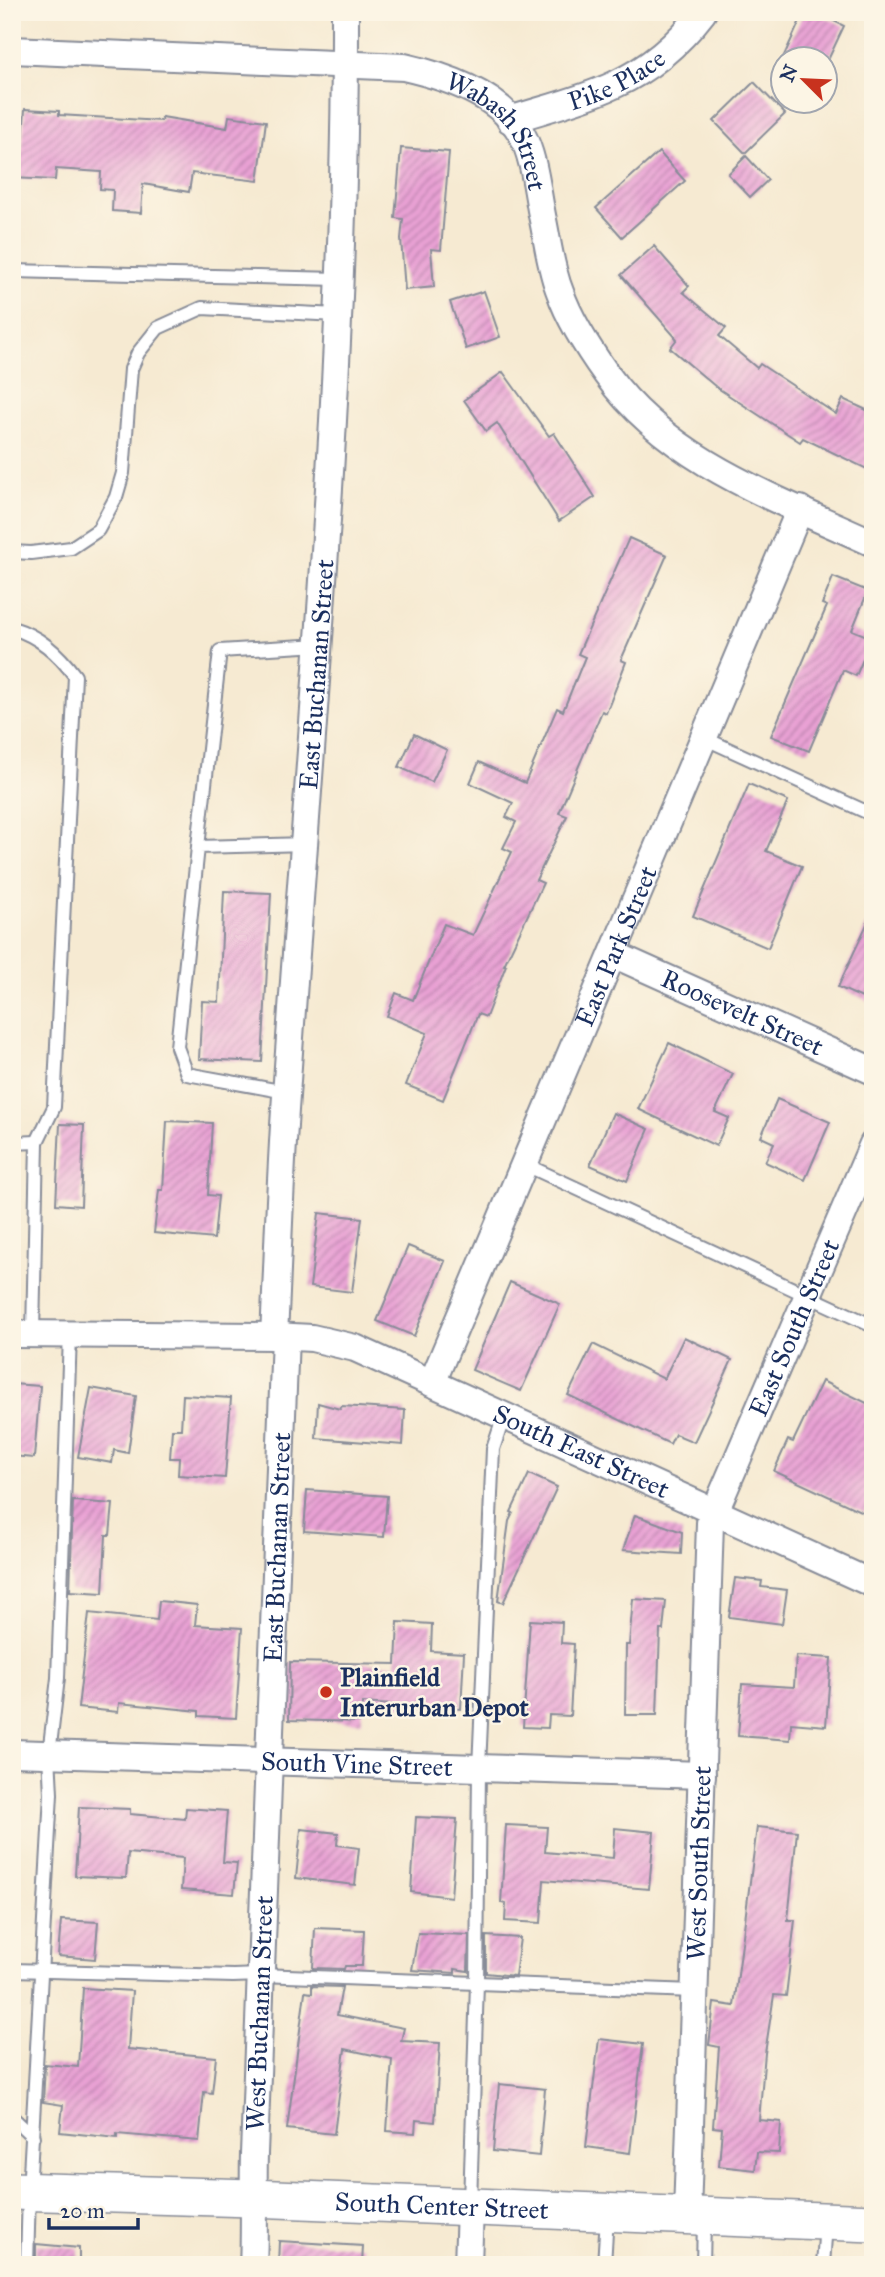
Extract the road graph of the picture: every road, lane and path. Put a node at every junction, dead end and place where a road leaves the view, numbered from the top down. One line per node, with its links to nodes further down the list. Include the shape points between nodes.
1 (345, 12): 4 (street, East Buchanan Street)
2 (703, 12): 5 (street, Pike Place, via 677,42 615,85)
3 (12, 50): 4 (street, Wabash Street)
4 (346, 65): 5 (street, Wabash Street, via 404,67 436,75 471,89); 7 (street, East Buchanan Street)
5 (510, 120): 9 (street, Wabash Street, via 521,133 530,162 560,293 608,377 643,415 689,453)
6 (12, 271): 7 (lane)
7 (339, 279): 8 (street, East Buchanan Street)
8 (337, 315): 11 (lane, via 202,307 158,328 131,369 123,473 116,498 98,530 71,548); 13 (street, East Buchanan Street)
9 (800, 509): 10 (street, Wabash Street); 14 (street, East Park Street)
10 (873, 543)
11 (12, 552)
12 (12, 628): 21 (lane, via 31,634 61,657 75,676 54,1107)
13 (320, 645): 16 (street, East Buchanan Street); 17 (lane, via 220,651)
14 (704, 738): 15 (lane); 18 (street, East Park Street)
15 (873, 815)
16 (305, 844): 17 (lane); 20 (street, East Buchanan Street)
17 (198, 846): 20 (lane, via 177,1047 187,1074)
18 (612, 954): 19 (street, Roosevelt Street); 24 (street, East Park Street)
19 (873, 1071)
20 (286, 1092): 29 (street, East Buchanan Street)
21 (37, 1142): 22 (lane); 27 (lane)
22 (12, 1143)
23 (873, 1144): 25 (street, East South Street)
24 (524, 1164): 25 (lane); 30 (street, East Park Street)
25 (808, 1295): 26 (lane); 32 (street, East South Street)
26 (873, 1326)
27 (22, 1334): 28 (street, South East Street)
28 (70, 1335): 29 (street, South East Street); 35 (lane, via 58,1678)
29 (280, 1336): 30 (street, South East Street, via 355,1348); 36 (street, East Buchanan Street)
30 (432, 1383): 31 (street, South East Street)
31 (504, 1416): 32 (street, South East Street); 37 (lane, via 492,1458)
32 (715, 1512): 33 (street, South East Street); 38 (street, West South Street, via 710,1523)
33 (873, 1584)
34 (12, 1753): 35 (street, South Vine Street)
35 (49, 1754): 36 (street, South Vine Street); 40 (lane)
36 (268, 1761): 37 (street, South Vine Street); 41 (street, West Buchanan Street)
37 (478, 1768): 38 (street, South Vine Street); 42 (lane)
38 (702, 1775): 43 (street, West South Street)
39 (12, 1970): 40 (lane)
40 (41, 1971): 41 (lane); 45 (lane)
41 (260, 1975): 42 (lane); 47 (street, West Buchanan Street)
42 (477, 1983): 43 (lane); 48 (lane)
43 (694, 1991): 50 (street, West South Street)
44 (12, 2117): 45 (lane)
45 (33, 2137): 46 (lane)
46 (21, 2192): 47 (main road, South Center Street); 53 (lane)
47 (252, 2199): 48 (main road, South Center Street); 54 (street, West Buchanan Street, via 256,2210)
48 (470, 2207): 49 (main road, South Center Street); 55 (street)
49 (607, 2212): 50 (main road, South Center Street); 56 (lane)
50 (696, 2215): 51 (main road, South Center Street); 57 (lane)
51 (826, 2221): 52 (main road, South Center Street); 58 (lane)
52 (873, 2223)
53 (27, 2265)
54 (253, 2265)
55 (468, 2265)
56 (604, 2265)
57 (703, 2265)
58 (823, 2265)

